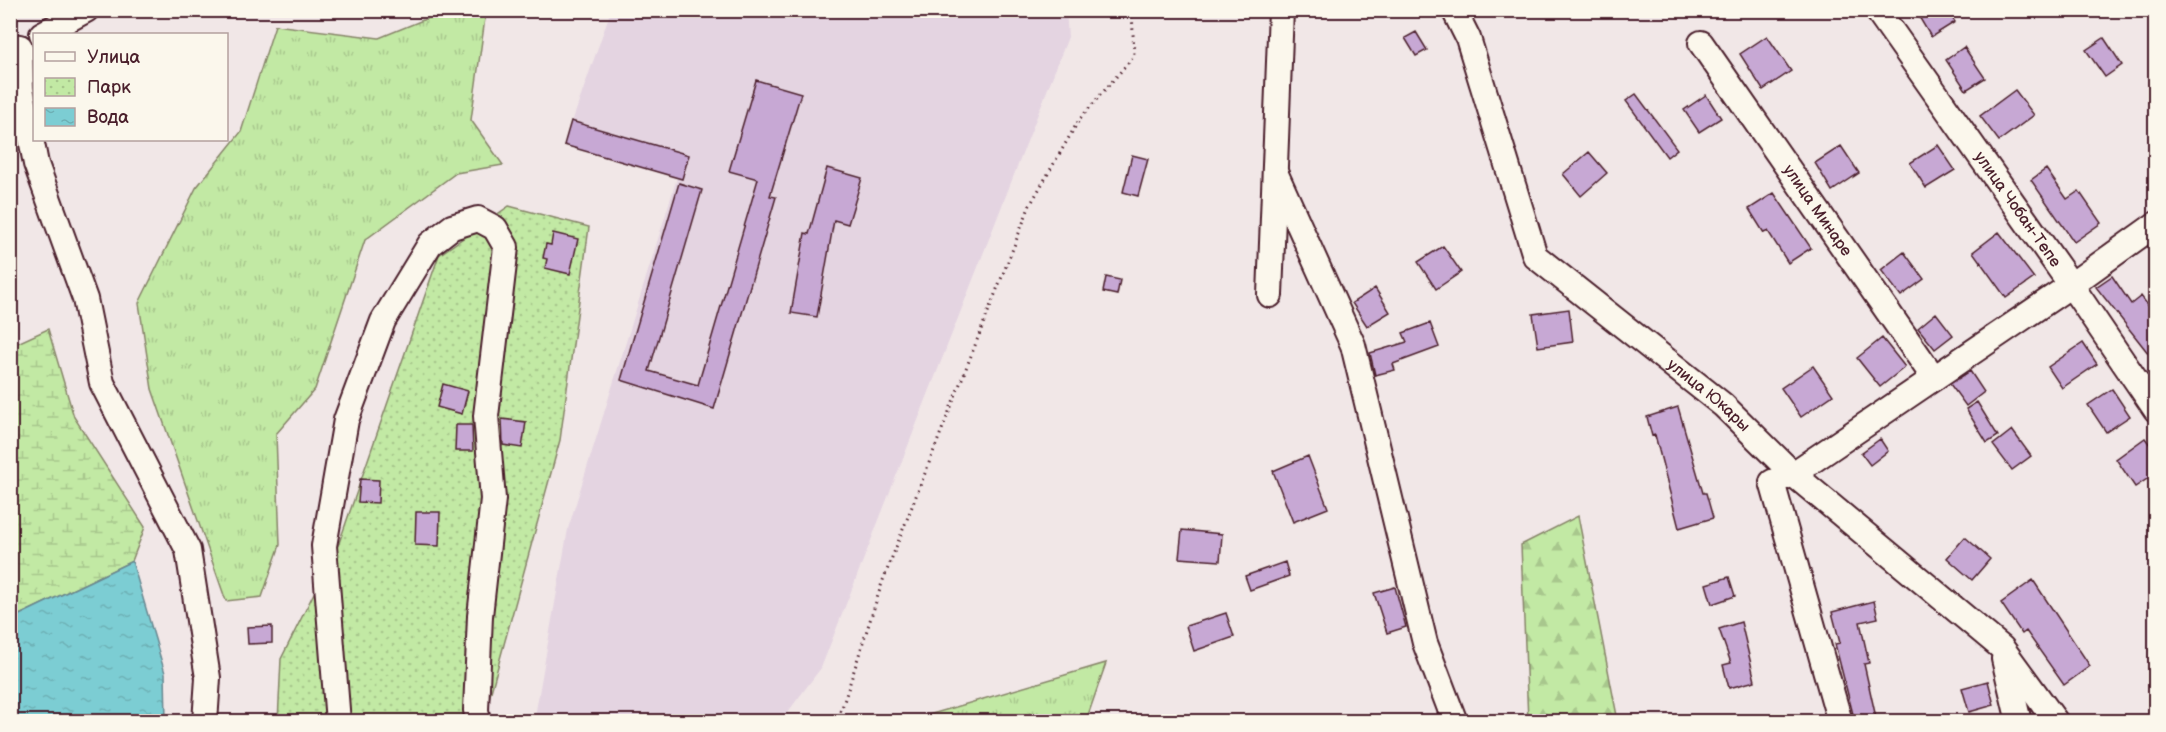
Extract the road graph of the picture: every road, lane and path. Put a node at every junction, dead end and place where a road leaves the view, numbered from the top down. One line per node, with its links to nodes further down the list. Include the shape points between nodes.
1 (86, 10): 6 (street)
2 (1132, 10): 21 (path, via 1134,56 1079,120 1030,205 882,583)
3 (1281, 10): 10 (street)
4 (1454, 10): 16 (street, улица Юкары, via 1468,38 1535,256 1723,405)
5 (1877, 10): 12 (street, улица Чобан-Тепе)
6 (44, 33)
7 (1701, 43): 14 (street, улица Минаре)
8 (19, 46): 9 (street)
9 (16, 83): 18 (street, via 36,164 86,299 102,383 188,550 208,678)
10 (1275, 171): 13 (street); 22 (street, via 1353,345 1425,643)
11 (2156, 224): 12 (street)
12 (2071, 285): 14 (street); 15 (street, улица Чобан-Тепе)
13 (1270, 296)
14 (1934, 378): 16 (street)
15 (2156, 410)
16 (1793, 474): 17 (street, улица Юкары); 23 (street, via 1772,482)
17 (2002, 648): 24 (street); 25 (street, улица Юкары)
18 (205, 722)
19 (338, 722): 20 (street, via 324,546 346,420 383,321 430,244 452,227 478,219 495,228 506,248 486,416 493,499 480,616)
20 (478, 722)
21 (834, 722)
22 (1455, 722)
23 (1840, 722)
24 (2019, 722)
25 (2056, 722)

